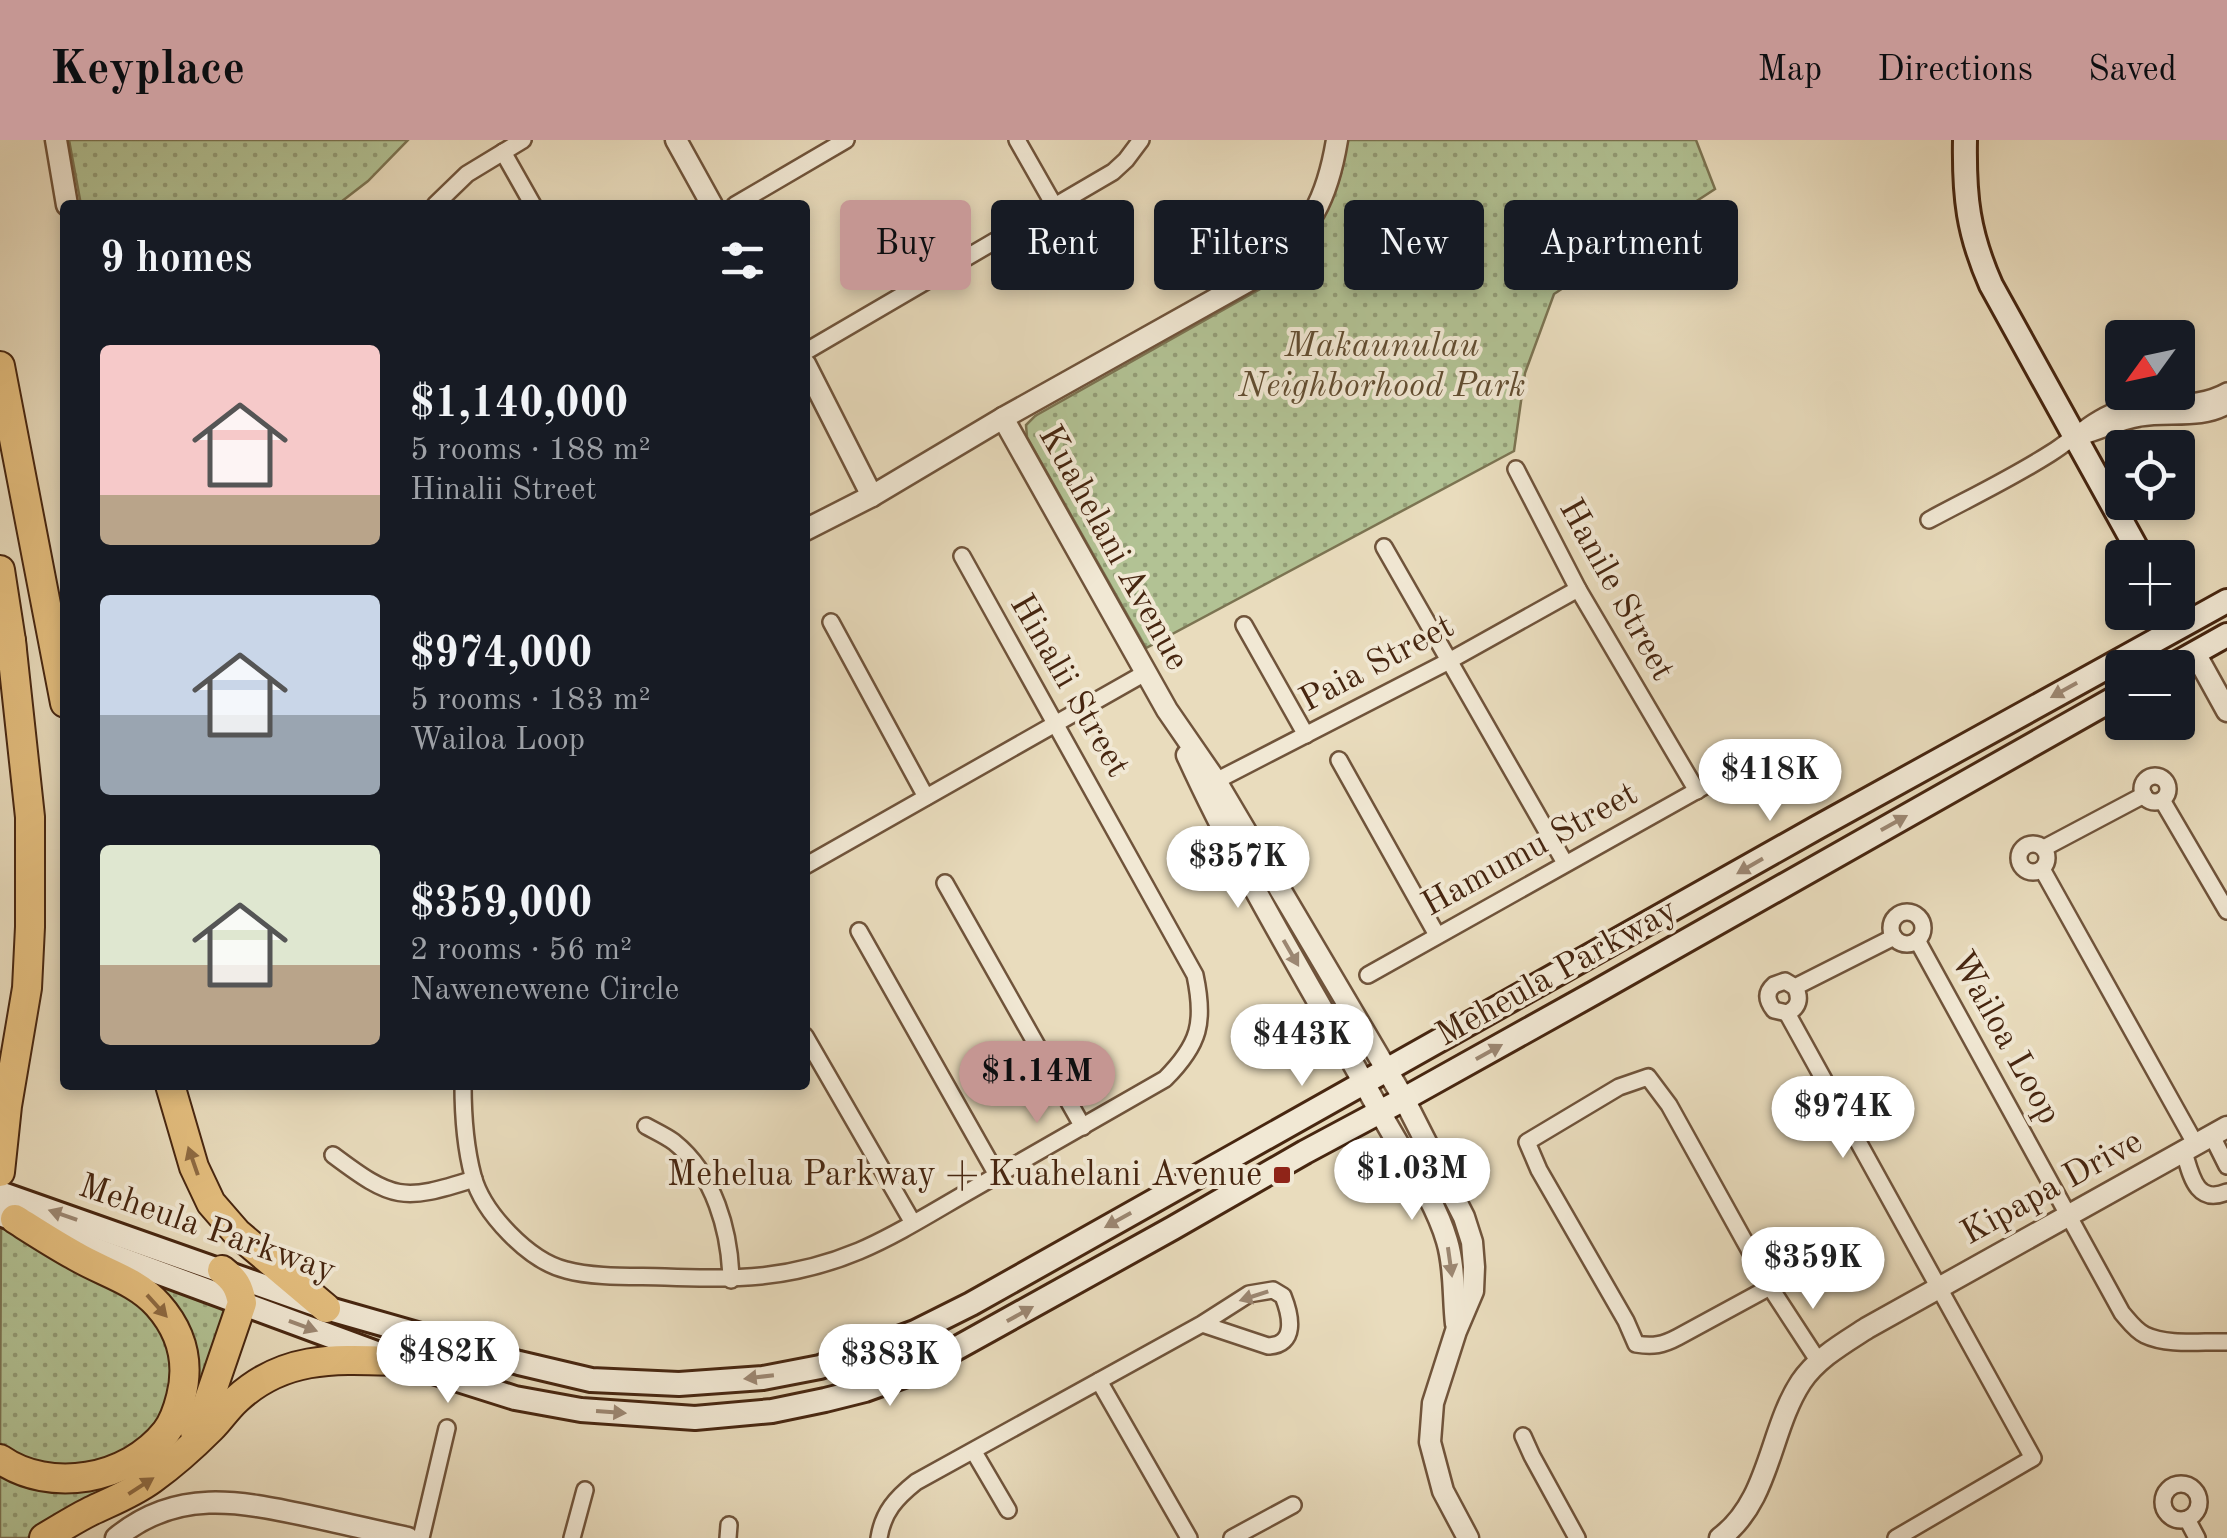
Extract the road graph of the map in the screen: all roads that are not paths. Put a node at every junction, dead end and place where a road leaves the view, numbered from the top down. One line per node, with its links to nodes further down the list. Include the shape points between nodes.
1 (56, 140): 10 (street)
2 (523, 140): 9 (street)
3 (676, 140): 13 (street)
4 (846, 140): 14 (street)
5 (1018, 140): 15 (street)
6 (1140, 140): 16 (street, via 1113,172)
7 (1338, 140): 23 (street, via 1319,206 1266,271)
8 (1965, 140): 24 (main road, via 1966,200 1978,254)
9 (503, 152): 11 (street); 12 (street)
10 (66, 200)
11 (440, 200)
12 (530, 200)
13 (709, 200)
14 (744, 200)
15 (1051, 200)
16 (1063, 200)
17 (991, 242): 18 (street)
18 (810, 349)
19 (0, 366): 44 (highway)
20 (810, 374): 26 (street)
21 (2227, 391): 24 (street, via 2204,402 2119,409)
22 (2227, 406): 24 (street, via 2196,416 2140,418)
23 (1003, 418): 26 (street); 43 (street, Kuahelani Avenue)
24 (2075, 438): 27 (street); 29 (main road)
25 (1516, 469): 33 (street, Hanile Street)
26 (872, 496): 28 (street)
27 (1929, 520)
28 (810, 527)
29 (2132, 540)
30 (1384, 547): 42 (street)
31 (962, 556): 47 (street, Hinalii Street)
32 (0, 570): 40 (highway)
33 (1578, 589): 42 (street, Paia Street); 52 (street, Hanile Street)
34 (2227, 600): 35 (main road, Meheula Parkway)
35 (2195, 612)
36 (831, 622): 54 (street)
37 (1244, 625): 48 (street)
38 (2157, 630): 71 (main road, Meheula Parkway, one-way to 71)
39 (2227, 635): 41 (main road)
40 (11, 641): 70 (highway, via 16,910); 82 (highway, via 30,817 30,927)
41 (2195, 653): 46 (street)
42 (1449, 661): 48 (street, Paia Street); 58 (street)
43 (1145, 674): 47 (street); 51 (street, Kuahelani Avenue)
44 (60, 677)
45 (2105, 704): 75 (main road, Meheula Parkway, one-way to 45)
46 (2227, 711)
47 (1056, 724): 54 (street); 78 (street, Hinalii Street, via 1184,950 1202,1005 1179,1065)
48 (1306, 735): 51 (street, Paia Street)
49 (1338, 760): 63 (street)
50 (1721, 777): 52 (street, Hamumu Street)
51 (1209, 784): 71 (street, Kuahelani Avenue); 72 (street, Kuahelani Avenue, one-way to 72, via 1250,883)
52 (1697, 791): 58 (street, Hamumu Street)
53 (2144, 796): 55 (street); 55 (street, via 2145,780 2156,775 2168,784); 56 (street)
54 (926, 798): 57 (street)
55 (2162, 800): 61 (street)
56 (2044, 848): 59 (street); 59 (street, via 2028,845 2020,857 2026,870)
57 (810, 863)
58 (1565, 864): 63 (street, Hamumu Street)
59 (2042, 869): 79 (street)
60 (946, 883): 78 (street)
61 (2227, 911)
62 (860, 931): 83 (street)
63 (1438, 935): 66 (street, Hamumu Street)
64 (1894, 937): 65 (street, Wailoa Loop, via 1904,944); 65 (street, Wailoa Loop, via 1894,918 1911,912 1922,926); 67 (street, Wailoa Loop)
65 (1917, 940): 87 (street, Wailoa Loop)
66 (1368, 976)
67 (1796, 987): 68 (street, via 1799,1000); 68 (street, Wailoa Loop, via 1779,982 1768,994 1774,1010)
68 (1787, 1013): 92 (street, Wailoa Loop)
69 (810, 1045): 88 (street)
70 (0, 1050)
71 (1388, 1071): 72 (main road, Meheula Parkway); 75 (street, Kuahelani Avenue)
72 (1365, 1084): 76 (street, Kuahelani Avenue); 94 (main road, Meheula Parkway, one-way to 94, via 971,1304 820,1367 679,1384 592,1380)
73 (171, 1090): 94 (highway, one-way to 73, via 211,1203)
74 (463, 1090): 84 (street, Hinalii Street)
75 (1404, 1099): 76 (main road, Meheula Parkway); 96 (street, Kuahelani Avenue, via 1472,1242 1473,1291)
76 (1379, 1112): 96 (street, Kuahelani Avenue, one-way to 96, via 1446,1237); 98 (main road, Meheula Parkway, one-way to 76, via 514,1398 695,1418 772,1411 865,1390 912,1373)
77 (646, 1126): 90 (street, via 674,1143 716,1199)
78 (1083, 1127): 83 (street, Hinalii Street)
79 (2205, 1140): 81 (street); 85 (street, Kipapa Drive, via 2194,1183 2206,1195); 87 (street, Kipapa Drive)
80 (332, 1155): 84 (street, via 370,1183 402,1194)
81 (2227, 1166)
82 (0, 1172)
83 (998, 1175): 88 (street, Hinalii Street)
84 (474, 1178): 90 (street, Hinalii Street, via 508,1232 565,1270)
85 (2227, 1192)
86 (9, 1207): 89 (main road, Meheula Parkway, one-way to 86); 93 (main road, Meheula Parkway); 104 (highway, one-way to 104, via 75,1256 138,1286 158,1304 176,1330 185,1380 166,1432 108,1472 58,1478 26,1473)
87 (2069, 1217): 92 (street, Kipapa Drive); 97 (street, Wailoa Loop, via 2132,1326 2165,1340)
88 (914, 1223): 90 (street, Hinalii Street, via 812,1267)
89 (222, 1270): 93 (highway, via 234,1279); 94 (main road, Meheula Parkway)
90 (730, 1280)
91 (1770, 1287): 91 (street, via 1648,1077 1527,1142 1636,1344 1665,1344); 99 (street)
92 (1939, 1287): 99 (street, Kipapa Drive); 121 (street, Wailoa Loop, via 2033,1458)
93 (242, 1303): 98 (main road, Meheula Parkway, one-way to 98); 105 (highway, via 205,1411)
94 (326, 1308)
95 (1202, 1324): 95 (street, one-way to 95, via 1280,1346 1288,1308 1283,1296 1262,1291); 100 (street)
96 (1456, 1332): 119 (street, Kuahelani Avenue, via 1433,1403 1430,1442 1442,1491)
97 (2227, 1342)
98 (398, 1361): 105 (highway, via 333,1359 272,1375)
99 (1819, 1362): 110 (street, Kipapa Drive, via 1786,1409 1758,1488)
100 (1099, 1381): 103 (street); 117 (street)
101 (447, 1428): 114 (street)
102 (1524, 1436): 120 (street)
103 (974, 1452): 108 (street); 116 (street, via 896,1498)
104 (0, 1459)
105 (173, 1462): 111 (highway, one-way to 105, via 131,1493)
106 (584, 1490): 115 (street)
107 (1294, 1506): 118 (street)
108 (1008, 1510)
109 (2187, 1519): 122 (street)
110 (1731, 1535)
111 (44, 1538)
112 (116, 1538): 113 (street, via 158,1514 212,1501)
113 (408, 1538)
114 (421, 1538)
115 (572, 1538)
116 (879, 1538)
117 (1189, 1538)
118 (1232, 1538)
119 (1468, 1538)
120 (1577, 1538)
121 (1896, 1538)
122 (2197, 1538)

